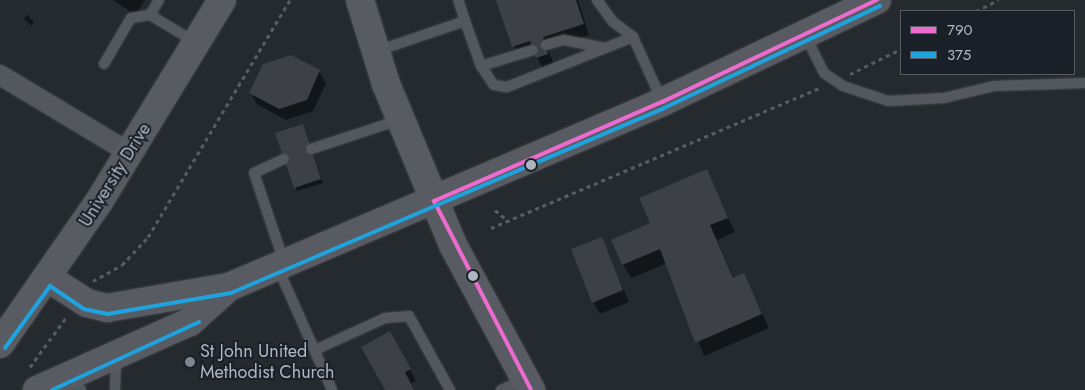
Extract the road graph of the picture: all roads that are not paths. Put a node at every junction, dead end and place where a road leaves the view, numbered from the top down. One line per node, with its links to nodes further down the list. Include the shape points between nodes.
1 (159, 0): 7 (lane)
2 (222, 0): 11 (street, University Drive)
3 (360, 0): 15 (street)
4 (458, 0): 8 (lane)
5 (597, 0): 10 (lane, via 612,21)
6 (877, 0): 9 (street)
7 (150, 15): 11 (lane); 16 (lane, via 131,18)
8 (465, 21): 15 (lane); 17 (lane)
9 (804, 34): 19 (lane, via 824,73 836,81 888,101 944,98 994,86); 20 (street)
10 (633, 37): 13 (lane); 20 (lane)
11 (196, 42): 23 (street, University Drive)
12 (546, 45): 13 (lane, via 564,40)
13 (605, 48): 17 (lane, via 506,87 494,84)
14 (533, 50): 17 (lane)
15 (376, 51): 21 (street)
16 (104, 64)
17 (481, 66)
18 (0, 75): 23 (street)
19 (1085, 83)
20 (662, 102): 25 (street)
21 (400, 120): 22 (lane); 25 (street)
22 (311, 149)
23 (130, 153): 27 (street, University Drive)
24 (284, 159): 26 (lane, via 254,173)
25 (434, 201): 26 (street); 34 (street)
26 (281, 266): 28 (street); 30 (lane)
27 (48, 278): 28 (street, via 87,303 107,308); 29 (street, University Drive)
28 (230, 288): 31 (street, via 190,322)
29 (0, 344)
30 (315, 350): 36 (lane); 37 (lane, via 385,318 409,316)
31 (116, 353): 33 (street); 35 (lane)
32 (32, 380): 33 (street)
33 (73, 383)
34 (519, 386)
35 (115, 390)
36 (332, 390)
37 (450, 390)

